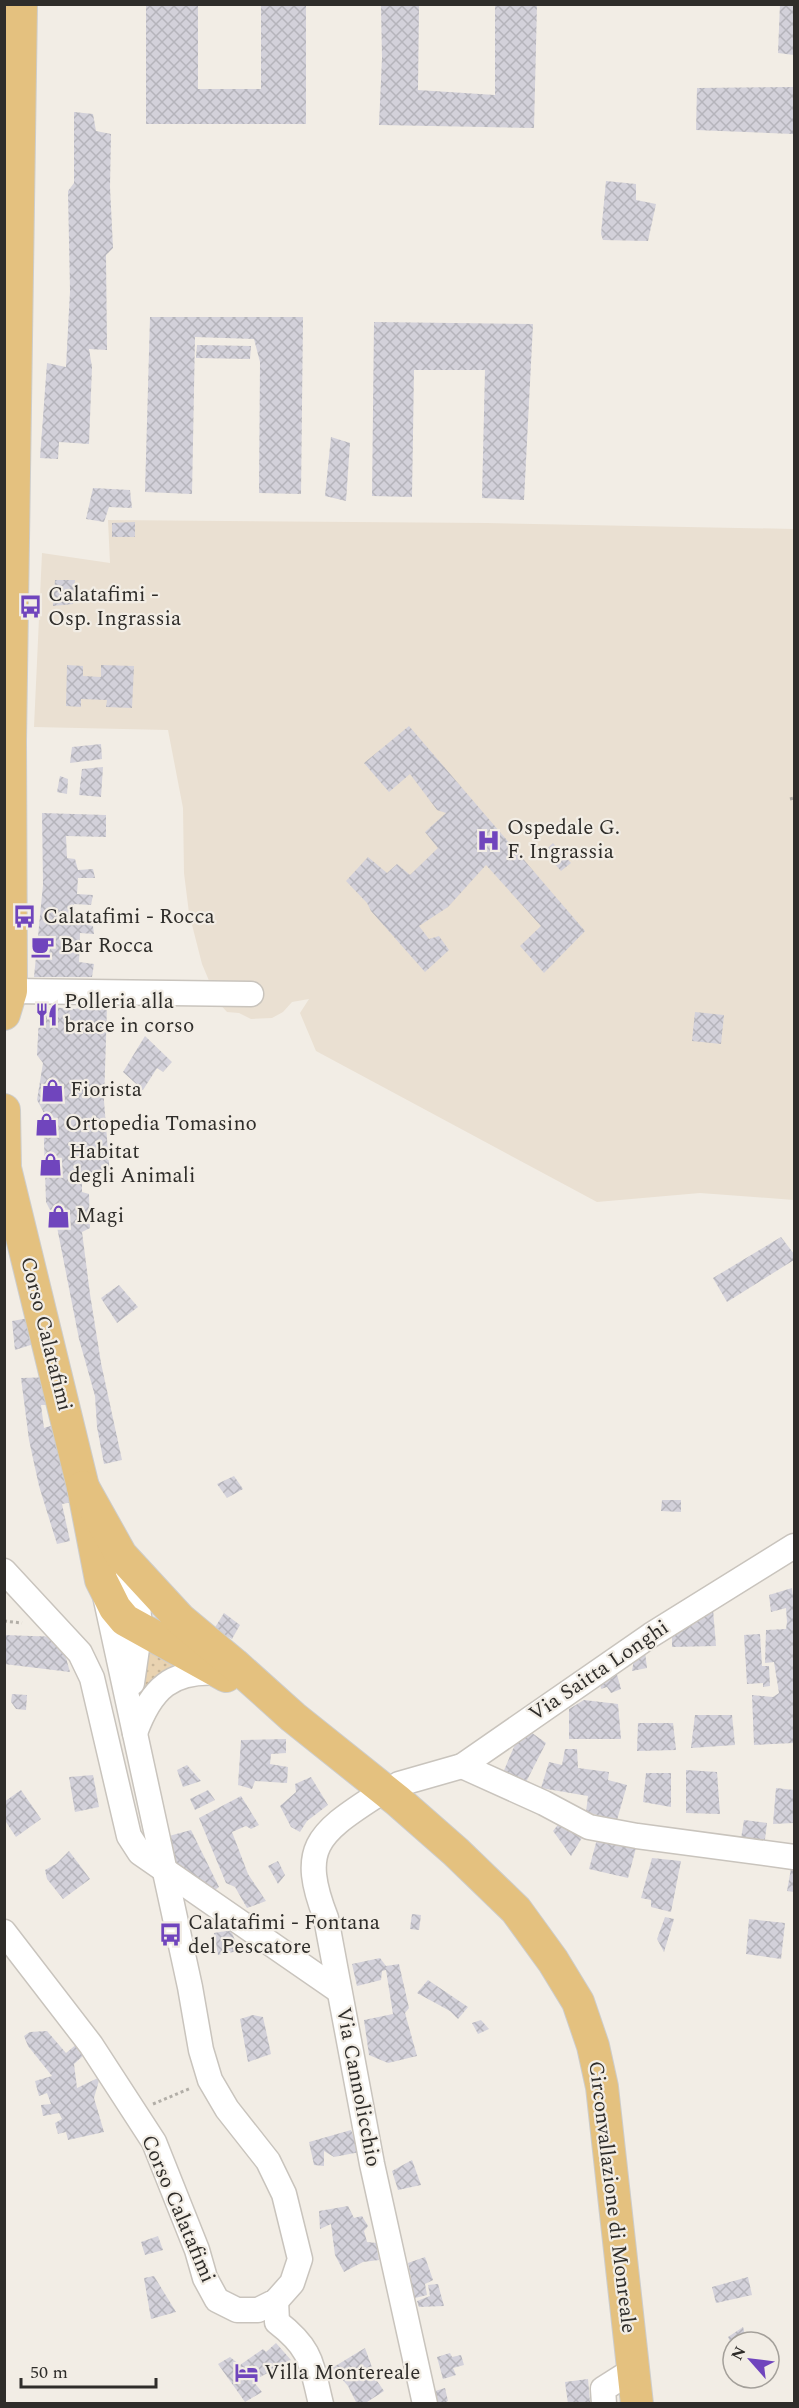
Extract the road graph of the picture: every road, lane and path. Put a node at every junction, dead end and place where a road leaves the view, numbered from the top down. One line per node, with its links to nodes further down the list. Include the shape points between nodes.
1 (15, 24): 2 (main road)
2 (12, 122): 3 (main road)
3 (11, 308): 4 (main road)
4 (10, 475): 5 (main road)
5 (8, 682): 7 (main road)
6 (251, 994): 7 (street)
7 (8, 1003)
8 (4, 1110): 9 (main road, Corso Calatafimi, via 5,1168)
9 (83, 1487): 11 (main road); 13 (main road)
10 (795, 1546): 21 (street, Via Saitta Longhi, via 651,1635)
11 (121, 1556): 14 (main road); 15 (street, via 138,1605)
12 (4, 1571): 25 (street, via 80,1653 92,1678 129,1836 140,1853)
13 (101, 1580): 15 (main road, via 115,1608 125,1620); 16 (street)
14 (180, 1619): 15 (street); 19 (main road)
15 (140, 1628): 16 (street, via 125,1642); 17 (main road); 18 (street)
16 (120, 1656): 18 (street)
17 (220, 1673): 19 (main road); 20 (street, via 181,1675 163,1686 151,1698)
18 (130, 1706): 20 (street)
19 (293, 1717): 31 (main road, Circonvallazione di Monreale, via 398,1801 516,1910 578,2002 602,2087)
20 (135, 1733): 25 (street)
21 (462, 1766): 22 (street, Via Saitta Longhi); 24 (street, via 589,1827)
22 (399, 1784)
23 (374, 1797): 27 (street, Via Cannolicchio, via 323,1834 312,1866)
24 (795, 1857)
25 (165, 1870): 27 (street); 28 (street)
26 (4, 1932): 29 (street, Corso Calatafimi, via 91,2045)
27 (339, 1991): 33 (street, Via Cannolicchio, via 374,2175)
28 (210, 2080): 29 (path); 30 (street, via 227,2109 268,2161 284,2194 300,2259 292,2283)
29 (135, 2112): 30 (street, Corso Calatafimi, via 154,2142 217,2300 237,2310 258,2310)
30 (276, 2301): 32 (street, via 277,2322 296,2336 310,2355)
31 (633, 2370): 34 (street, via 603,2389); 35 (main road, Circonvallazione di Monreale)
32 (321, 2403)
33 (425, 2403)
34 (604, 2403)
35 (637, 2403)

